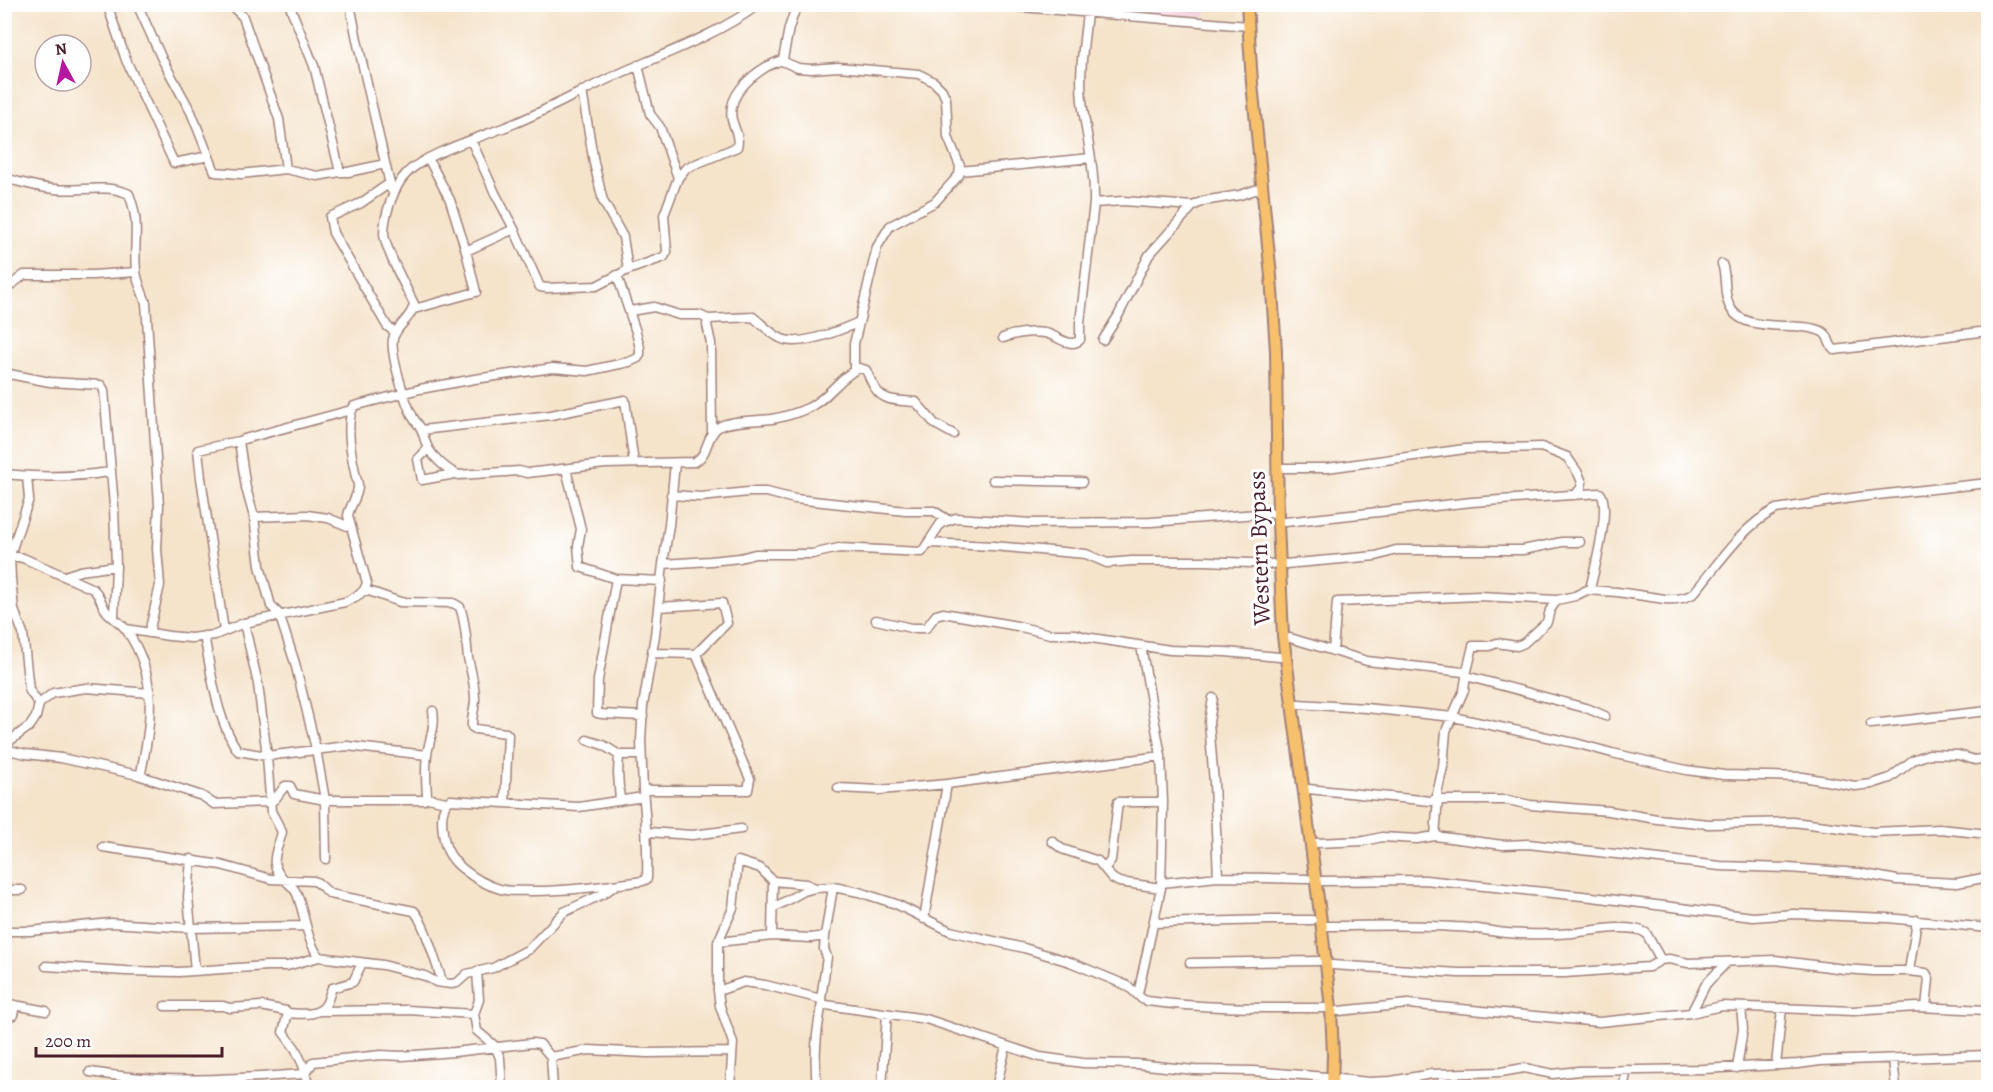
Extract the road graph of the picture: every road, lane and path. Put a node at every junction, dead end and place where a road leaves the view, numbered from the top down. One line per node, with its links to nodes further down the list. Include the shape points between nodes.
1 (106, 4): 16 (street, via 126,60 174,163)
2 (137, 4): 16 (street, via 191,112)
3 (230, 4): 20 (street, via 243,17 279,119)
4 (289, 4): 21 (street, via 314,66)
5 (350, 4): 19 (street)
6 (759, 4): 13 (street, via 739,18)
7 (796, 4): 12 (street)
8 (986, 4): 10 (street)
9 (1247, 4): 11 (main road, Western Bypass)
10 (1087, 12): 11 (street); 18 (street, via 1080,76)
11 (1248, 26): 26 (main road, Western Bypass)
12 (782, 61): 22 (street, via 798,68 838,67 926,76 946,99 948,137); 23 (street, via 758,72 733,101 731,116 737,147 686,168)
13 (638, 65): 14 (street); 23 (street, via 650,114 660,127)
14 (582, 91): 15 (street); 33 (street, via 603,201 623,237)
15 (471, 141): 17 (street); 30 (street)
16 (208, 156): 20 (street, via 215,172)
17 (428, 158): 27 (street, via 406,174); 31 (street, via 450,200)
18 (1092, 158): 22 (street); 28 (street)
19 (385, 164): 21 (street); 25 (street)
20 (286, 170): 21 (street, via 317,176)
21 (340, 171)
22 (960, 171): 40 (street, via 936,202 886,231 877,247)
23 (678, 177): 33 (street, via 664,215 666,255)
24 (4, 178): 34 (street, via 56,189 98,188 129,194 137,232)
25 (390, 183): 27 (street); 42 (street, via 361,203 330,217 333,233 387,326)
26 (1261, 188): 29 (street); 212 (main road, Western Bypass, via 1276,351 1283,636 1321,921)
27 (393, 195): 37 (street, via 384,235)
28 (1094, 203): 29 (street); 43 (street, via 1080,340 1074,344 1037,332)
29 (1193, 206): 44 (street, via 1149,255)
30 (514, 229): 31 (street); 35 (street, via 540,287 596,286)
31 (466, 251): 37 (street, via 476,292)
32 (1722, 264): 41 (street, via 1726,297 1736,316 1824,333 1835,351)
33 (628, 270): 35 (street)
34 (136, 272): 36 (street, via 24,275); 92 (street, via 146,303 159,505 160,585)
35 (617, 275): 38 (street)
36 (4, 287)
37 (414, 309): 42 (street)
38 (630, 311): 39 (street, via 654,307); 47 (street, via 640,354 629,362 587,371 553,368)
39 (708, 319): 40 (street, via 753,317 782,340 795,341 830,334); 50 (street)
40 (859, 322): 45 (street)
41 (1989, 331)
42 (396, 332): 47 (street, via 395,360)
43 (1003, 338)
44 (1103, 340)
45 (854, 370): 50 (street, via 808,408 775,418 728,424); 51 (street, via 866,370 881,395 916,402 935,424)
46 (4, 373): 58 (street, via 50,382 101,385)
47 (405, 393): 48 (street, via 357,404); 49 (street, via 413,419)
48 (351, 410): 52 (street); 71 (street, via 351,453 358,484 349,509)
49 (422, 429): 53 (street); 54 (street, via 551,415 625,400)
50 (712, 434): 55 (street, via 700,459)
51 (953, 434)
52 (239, 441): 68 (street); 91 (street, via 204,447 198,452)
53 (428, 449): 60 (street); 60 (street, via 418,459 422,480)
54 (634, 463): 55 (street); 57 (street)
55 (675, 463): 65 (street)
56 (1284, 468): 66 (street, via 1327,468 1465,449 1541,447 1568,457 1582,482)
57 (566, 469): 60 (street); 80 (street, via 580,529 579,567)
58 (110, 472): 61 (street); 78 (street)
59 (4, 474): 61 (street)
60 (455, 474)
61 (27, 476): 74 (street, via 29,499)
62 (993, 480): 63 (street)
63 (1082, 482)
64 (1989, 483): 82 (street, via 1776,509 1739,539 1686,598 1675,600)
65 (671, 495): 69 (street, via 766,492 795,499 934,512); 75 (street)
66 (1575, 495): 70 (street); 82 (street, via 1600,493 1604,497)
67 (1271, 513): 69 (street, via 1151,522)
68 (254, 517): 71 (street, via 328,518); 86 (street, via 260,566 271,606)
69 (948, 520): 73 (street, via 941,523)
70 (1284, 522)
71 (350, 527): 83 (street)
72 (1580, 542): 77 (street, via 1523,550 1396,550 1376,556)
73 (929, 543): 75 (street, via 922,552 839,548 812,554 755,554); 76 (street, via 1086,554 1107,563)
74 (8, 555): 79 (street); 103 (street, via 29,690)
75 (663, 564): 81 (street)
76 (1272, 564)
77 (1285, 564)
78 (116, 566): 79 (street); 87 (street)
79 (65, 576): 87 (street, via 93,589)
80 (616, 579): 81 (street); 107 (street, via 598,680 597,712)
81 (662, 580): 85 (street)
82 (1590, 589): 84 (street)
83 (366, 590): 86 (street, via 345,602); 132 (street, via 400,602 453,603 460,607 473,678 472,727 508,735)
84 (1557, 600): 96 (street, via 1479,596 1336,602); 100 (street, via 1547,622 1524,643 1473,646)
85 (659, 607): 97 (street); 98 (street, via 722,603 727,623)
86 (279, 614): 89 (street); 113 (street)
87 (114, 617): 90 (street)
88 (876, 620): 95 (street, via 926,628 936,615 943,613 1050,634 1076,634)
89 (244, 623): 91 (street); 117 (street, via 258,684)
90 (126, 629): 92 (street); 101 (street, via 148,674)
91 (224, 631): 93 (street)
92 (149, 633): 93 (street)
93 (204, 636): 117 (street, via 218,707 229,738 238,751)
94 (1290, 638): 96 (street)
95 (1141, 646): 99 (street); 118 (street)
96 (1333, 651): 100 (street, via 1367,661)
97 (652, 653): 98 (street); 107 (street)
98 (696, 654): 124 (street, via 750,779 748,790)
99 (1279, 657)
100 (1467, 673): 108 (street); 109 (street)
101 (150, 693): 103 (street, via 86,688 53,693); 120 (street, via 150,725)
102 (1213, 698): 143 (street, via 1209,722)
103 (39, 704): 112 (street, via 30,726)
104 (1298, 704): 109 (street)
105 (433, 711): 114 (street, via 435,722)
106 (1989, 711): 110 (street)
107 (642, 716): 116 (street)
108 (1605, 716)
109 (1453, 717): 119 (street, via 1686,770 1803,777 1855,786 1890,778 1913,760 1929,754); 126 (street, via 1446,731)
110 (1871, 724)
111 (587, 740): 115 (street)
112 (4, 747): 120 (street)
113 (316, 749): 114 (street, via 347,746); 117 (street); 127 (street)
114 (427, 755): 125 (street)
115 (619, 755): 116 (street); 128 (street)
116 (641, 755): 124 (street)
117 (267, 756): 129 (street)
118 (1161, 756): 121 (street); 131 (street)
119 (1989, 758)
120 (138, 775): 129 (street, via 202,796 214,804)
121 (947, 784): 122 (street, via 880,790); 156 (street)
122 (838, 788)
123 (1308, 789): 126 (street, via 1431,801)
124 (643, 794): 128 (street); 134 (street)
125 (427, 795)
126 (1438, 798): 135 (street, via 1509,800 1709,824 1793,822 1873,832 1940,829); 136 (street)
127 (325, 800): 129 (street, via 294,794 290,786 285,786); 130 (street, via 428,798); 141 (street)
128 (620, 801): 132 (street, via 579,807)
129 (270, 802): 147 (street, via 282,832 274,864)
130 (446, 802): 132 (street, via 455,799); 149 (street, via 442,828 449,854 484,883 502,890 556,891)
131 (1163, 802): 142 (street, via 1118,802 1111,860); 150 (street)
132 (505, 803)
133 (741, 829): 134 (street, via 692,835)
134 (648, 832): 149 (street, via 647,879)
135 (1989, 834)
136 (1435, 836): 138 (street); 144 (street, via 1720,866 1859,873 1897,880 1957,883)
137 (1052, 842): 142 (street, via 1098,861)
138 (1316, 843)
139 (103, 847): 140 (street)
140 (191, 859): 147 (street); 162 (street)
141 (326, 859)
142 (1105, 868): 150 (street, via 1119,882)
143 (1218, 877): 145 (street); 150 (street)
144 (1989, 877)
145 (1307, 879)
146 (1320, 880): 158 (street, via 1425,880 1753,916)
147 (284, 881): 160 (street, via 296,892); 179 (street, via 314,881 330,894 417,912)
148 (773, 881): 152 (street); 155 (street); 167 (street, via 760,868 738,861 733,908)
149 (616, 885): 178 (street, via 564,912 529,949 493,968)
150 (1161, 886): 159 (street)
151 (833, 887): 152 (street); 156 (street, via 896,904); 166 (street)
152 (815, 888): 155 (street)
153 (4, 890): 154 (street)
154 (22, 890)
155 (773, 908): 165 (street)
156 (924, 919): 181 (street, via 950,932 1070,962)
157 (1312, 920): 159 (street)
158 (1917, 920): 163 (street); 177 (street)
159 (1154, 923): 181 (street)
160 (306, 926): 162 (street); 168 (street)
161 (1326, 926): 169 (street, via 1422,925 1535,933 1636,930 1646,933)
162 (191, 927): 164 (street, via 111,922); 176 (street)
163 (1989, 928)
164 (4, 932)
165 (772, 936): 166 (street); 167 (street)
166 (825, 936): 182 (street)
167 (718, 942): 180 (street)
168 (319, 957): 171 (street); 176 (street, via 287,966)
169 (1661, 960): 173 (street); 174 (street, via 1648,967 1546,973 1458,973)
170 (1319, 961): 172 (street)
171 (362, 963): 179 (street, via 383,965); 192 (street, via 353,982 332,988)
172 (1190, 963)
173 (1726, 963): 177 (street, via 1775,960 1844,969); 195 (street, via 1706,984)
174 (1332, 965)
175 (46, 966): 176 (street)
176 (195, 970)
177 (1909, 970): 187 (street, via 1929,976)
178 (477, 971): 179 (street, via 457,983); 196 (street, via 479,1000)
179 (443, 984)
180 (718, 991): 182 (street, via 744,982); 201 (street)
181 (1138, 994): 188 (street, via 1146,1001 1180,1005)
182 (822, 1001): 197 (street, via 826,1005); 217 (street, via 814,1056)
183 (4, 1003): 184 (street)
184 (15, 1006): 191 (street); 198 (street)
185 (165, 1006): 194 (street, via 261,1006)
186 (1741, 1006): 189 (street); 195 (street); 206 (street, via 1743,1029)
187 (1926, 1007): 189 (street, via 1853,1011); 190 (street)
188 (1325, 1008)
189 (1782, 1008): 205 (street)
190 (1989, 1010)
191 (46, 1011)
192 (320, 1011): 194 (street); 196 (street)
193 (1339, 1011): 195 (street, via 1408,1004 1599,1022)
194 (288, 1013): 209 (street, via 283,1032 295,1047)
195 (1690, 1013)
196 (474, 1014): 199 (street, via 477,1031)
197 (887, 1014): 200 (street, via 912,1015); 218 (street)
198 (13, 1015)
199 (495, 1046): 203 (street, via 540,1044); 209 (street, via 313,1062); 214 (street, via 501,1058)
200 (1006, 1046): 211 (street, via 1040,1057 1083,1063); 219 (street)
201 (732, 1052): 203 (street, via 589,1050); 216 (street)
202 (1989, 1055): 204 (street)
203 (551, 1057): 215 (street)
204 (1893, 1059): 205 (street); 222 (street)
205 (1776, 1065): 206 (street)
206 (1737, 1068): 207 (street)
207 (1627, 1070): 210 (street, via 1553,1074 1524,1068); 221 (street)
208 (90, 1072): 209 (street, via 118,1077 208,1080)
209 (305, 1074): 213 (street)
210 (1443, 1074): 212 (street); 220 (street)
211 (1326, 1077)
212 (1335, 1083)
213 (309, 1088)
214 (502, 1088)
215 (553, 1088)
216 (730, 1088)
217 (817, 1088)
218 (882, 1088)
219 (996, 1088)
220 (1442, 1088)
221 (1623, 1088)
222 (1896, 1088)

